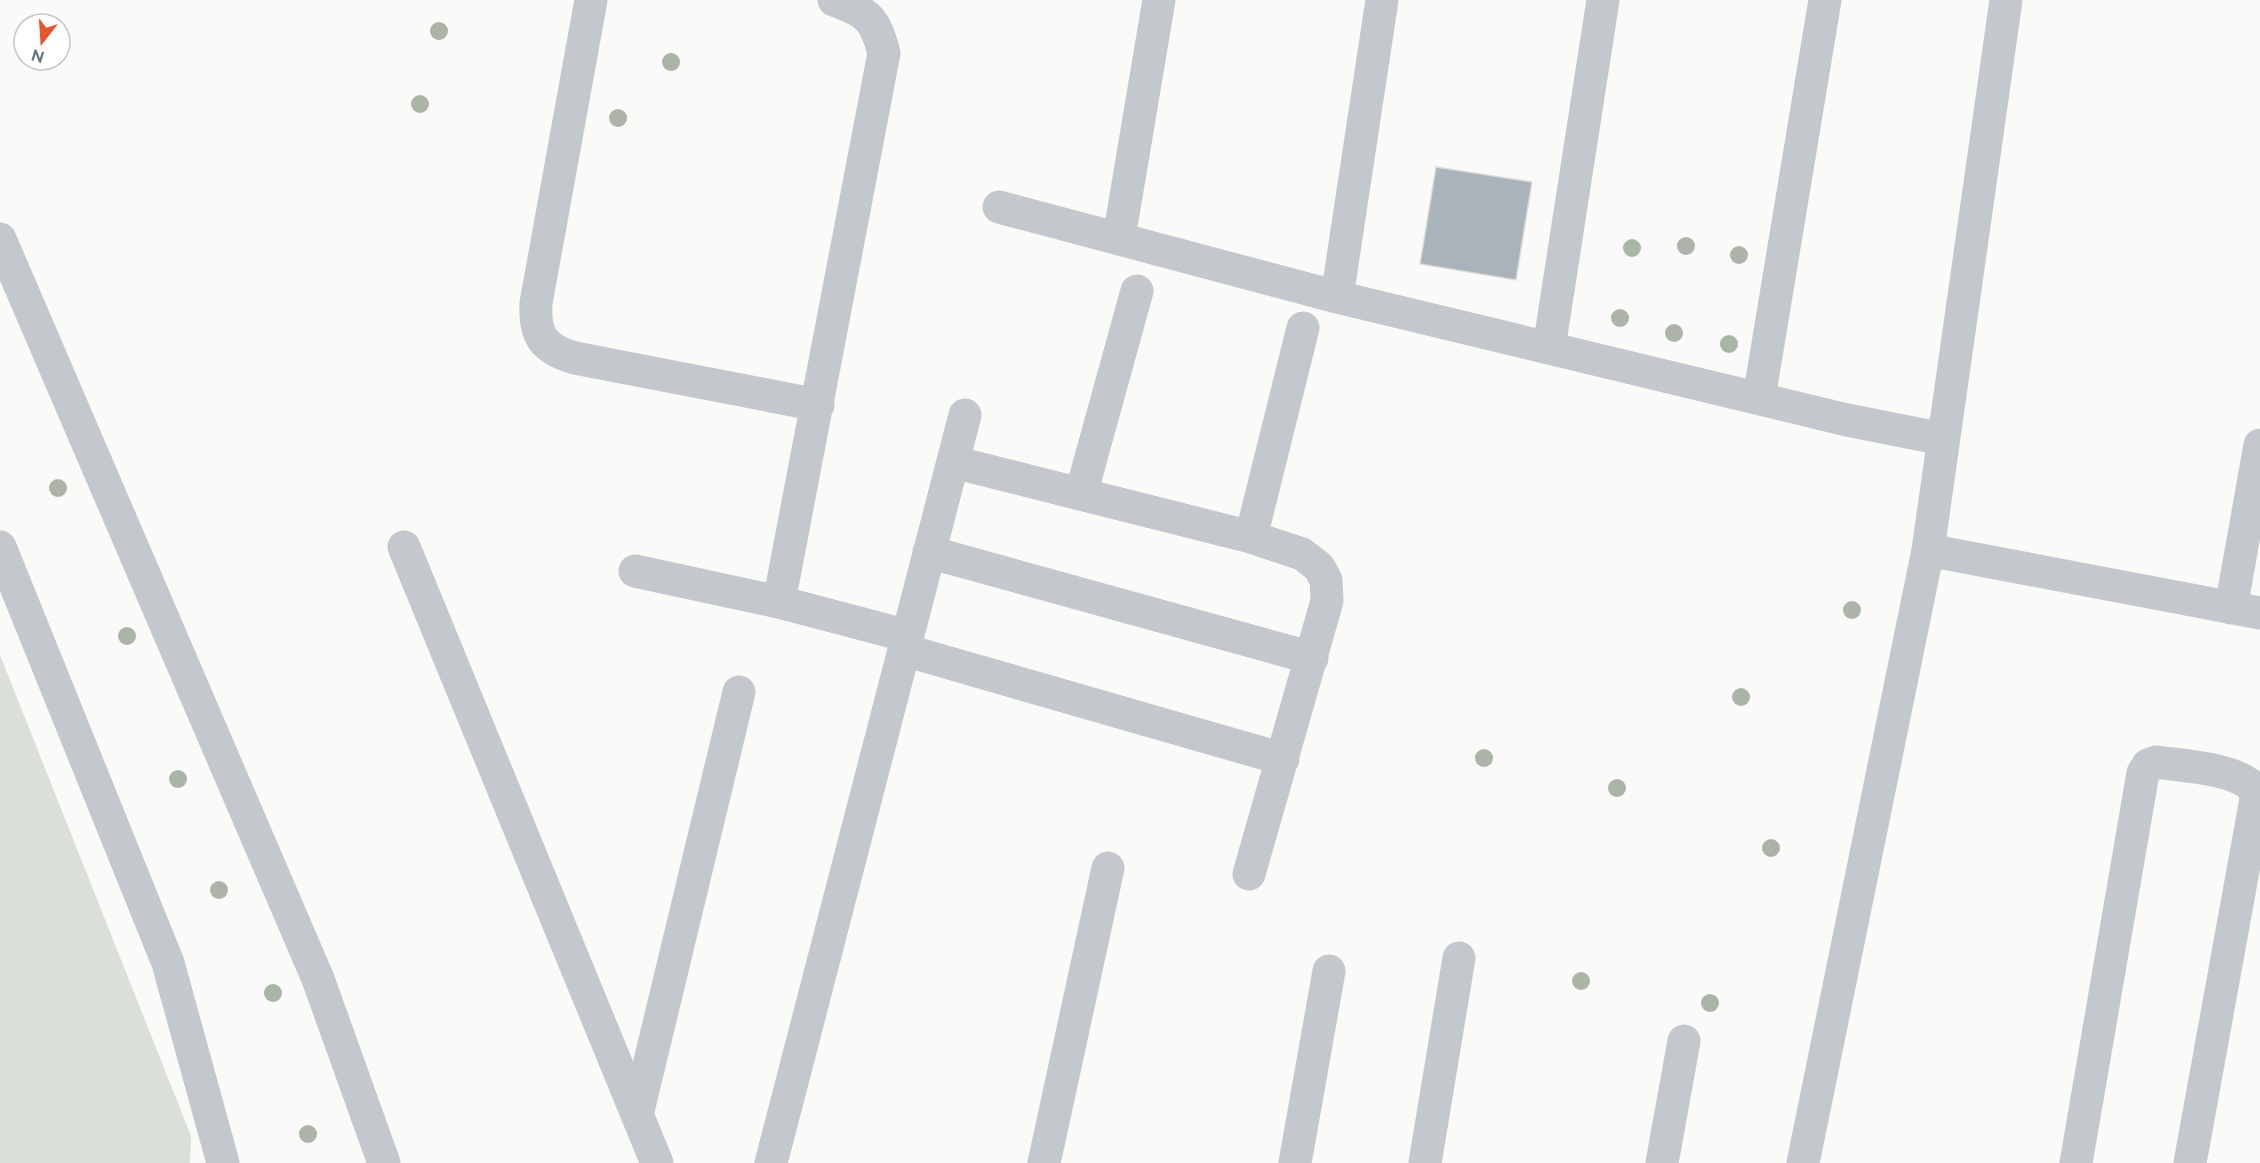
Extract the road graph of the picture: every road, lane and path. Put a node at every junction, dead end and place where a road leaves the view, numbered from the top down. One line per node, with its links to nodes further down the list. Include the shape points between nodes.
1 (591, 0): 16 (street, via 536,303 535,325 545,343 557,353 575,358)
2 (834, 0): 16 (street, via 860,10 877,27 884,53)
3 (1159, 0): 9 (street)
4 (1382, 0): 12 (street)
5 (1603, 0): 14 (street)
6 (1826, 0): 15 (street)
7 (2006, 0): 18 (street)
8 (999, 207): 9 (street)
9 (1119, 238): 12 (street)
10 (0, 239): 41 (street, via 318,979)
11 (1137, 291): 21 (street)
12 (1337, 297): 14 (street)
13 (1303, 328): 22 (street)
14 (1549, 348): 15 (street)
15 (1759, 398): 18 (street)
16 (818, 405): 28 (street)
17 (965, 415): 20 (street)
18 (1943, 439): 25 (street)
19 (2260, 445): 29 (street)
20 (953, 462): 21 (street); 26 (street)
21 (1081, 494): 22 (street)
22 (1251, 537): 31 (street, via 1302,554 1319,567 1326,580 1327,601)
23 (0, 547): 40 (street, via 168,963)
24 (404, 547): 39 (street)
25 (1928, 550): 29 (street); 48 (street)
26 (929, 552): 30 (street); 31 (street)
27 (635, 571): 28 (street)
28 (779, 602): 30 (street)
29 (2246, 610)
30 (906, 643): 33 (street); 43 (street)
31 (1312, 658): 33 (street)
32 (739, 692): 39 (street)
33 (1283, 759): 35 (street)
34 (1108, 868): 44 (street)
35 (1249, 874)
36 (1459, 958): 46 (street)
37 (1329, 971): 45 (street)
38 (1684, 1041): 47 (street)
39 (637, 1115): 42 (street)
40 (223, 1163)
41 (384, 1163)
42 (657, 1163)
43 (771, 1163)
44 (1044, 1163)
45 (1295, 1163)
46 (1425, 1163)
47 (1662, 1163)
48 (1803, 1163)
49 (2076, 1163): 50 (street, via 2143,772 2156,762 2234,775 2254,788 2256,799)
50 (2190, 1163)

